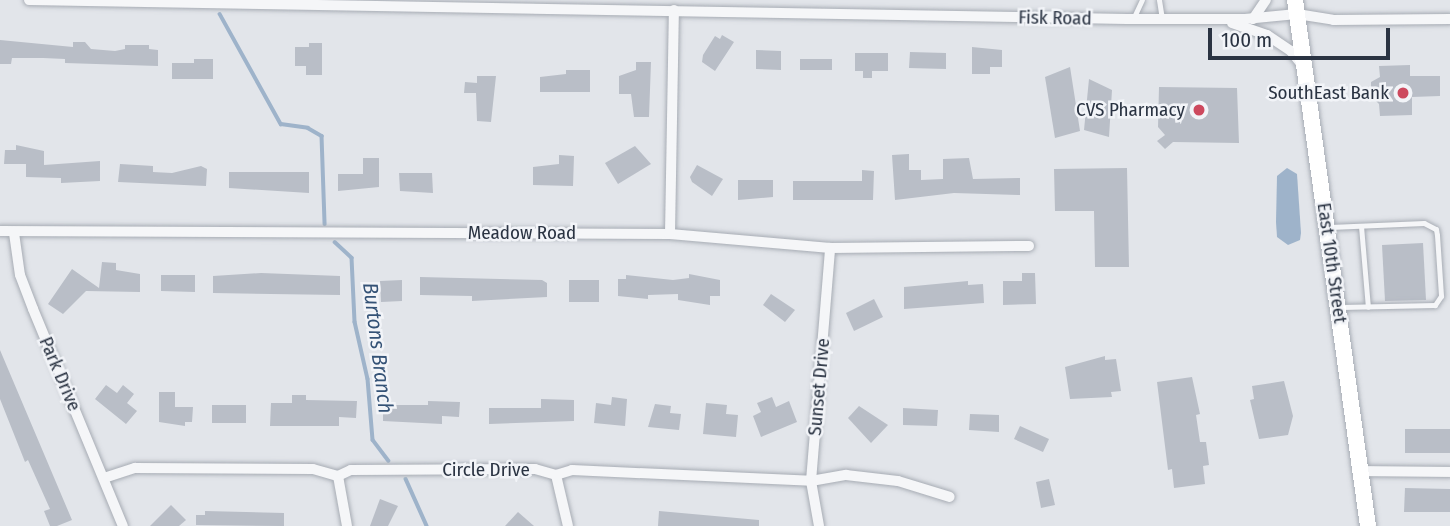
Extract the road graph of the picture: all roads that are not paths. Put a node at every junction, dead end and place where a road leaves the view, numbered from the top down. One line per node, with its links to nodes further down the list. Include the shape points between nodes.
1 (29, 0): 5 (street, Fisk Road)
2 (1142, 0): 10 (lane)
3 (1159, 0): 11 (lane)
4 (1266, 0): 13 (street)
5 (163, 2): 7 (street, Fisk Road)
6 (527, 4): 7 (street, Fisk Road); 9 (street, Fisk Road)
7 (425, 5)
8 (1296, 7): 13 (street, Fisk Road); 14 (street, Fisk Road, via 1322,19); 15 (main road, East 10th Street)
9 (674, 10): 10 (street, Fisk Road); 20 (street)
10 (1133, 19): 11 (street, Fisk Road)
11 (1162, 19): 12 (street, Fisk Road)
12 (1215, 19): 13 (street, Fisk Road); 15 (street, via 1267,35 1291,51)
13 (1253, 19)
14 (1450, 19)
15 (1305, 68): 17 (main road, East 10th Street)
16 (1361, 226): 17 (lane); 24 (lane); 24 (lane, via 1424,223 1436,229 1437,235 1438,302 1429,307)
17 (1327, 228): 23 (main road, East 10th Street)
18 (0, 231): 19 (street)
19 (14, 233): 20 (street, Meadow Road); 29 (street, Park Drive, via 20,275)
20 (670, 234): 22 (street, Meadow Road)
21 (1029, 246): 22 (street, Meadow Road)
22 (830, 248): 30 (street, Sunset Drive)
23 (1338, 307): 24 (lane); 25 (main road, East 10th Street)
24 (1368, 307)
25 (1360, 471): 26 (street); 36 (main road, East 10th Street)
26 (1450, 472)
27 (556, 475): 28 (street, Circle Drive, via 522,469 351,470); 30 (street, Circle Drive, via 572,470); 34 (street)
28 (338, 476): 29 (street, Circle Drive, via 313,469 135,468); 33 (street)
29 (104, 478): 32 (street, Park Drive)
30 (811, 481): 31 (street, Circle Drive, via 872,476); 35 (street, Sunset Drive)
31 (950, 497)
32 (123, 526)
33 (347, 526)
34 (568, 526)
35 (818, 526)
36 (1368, 526)

